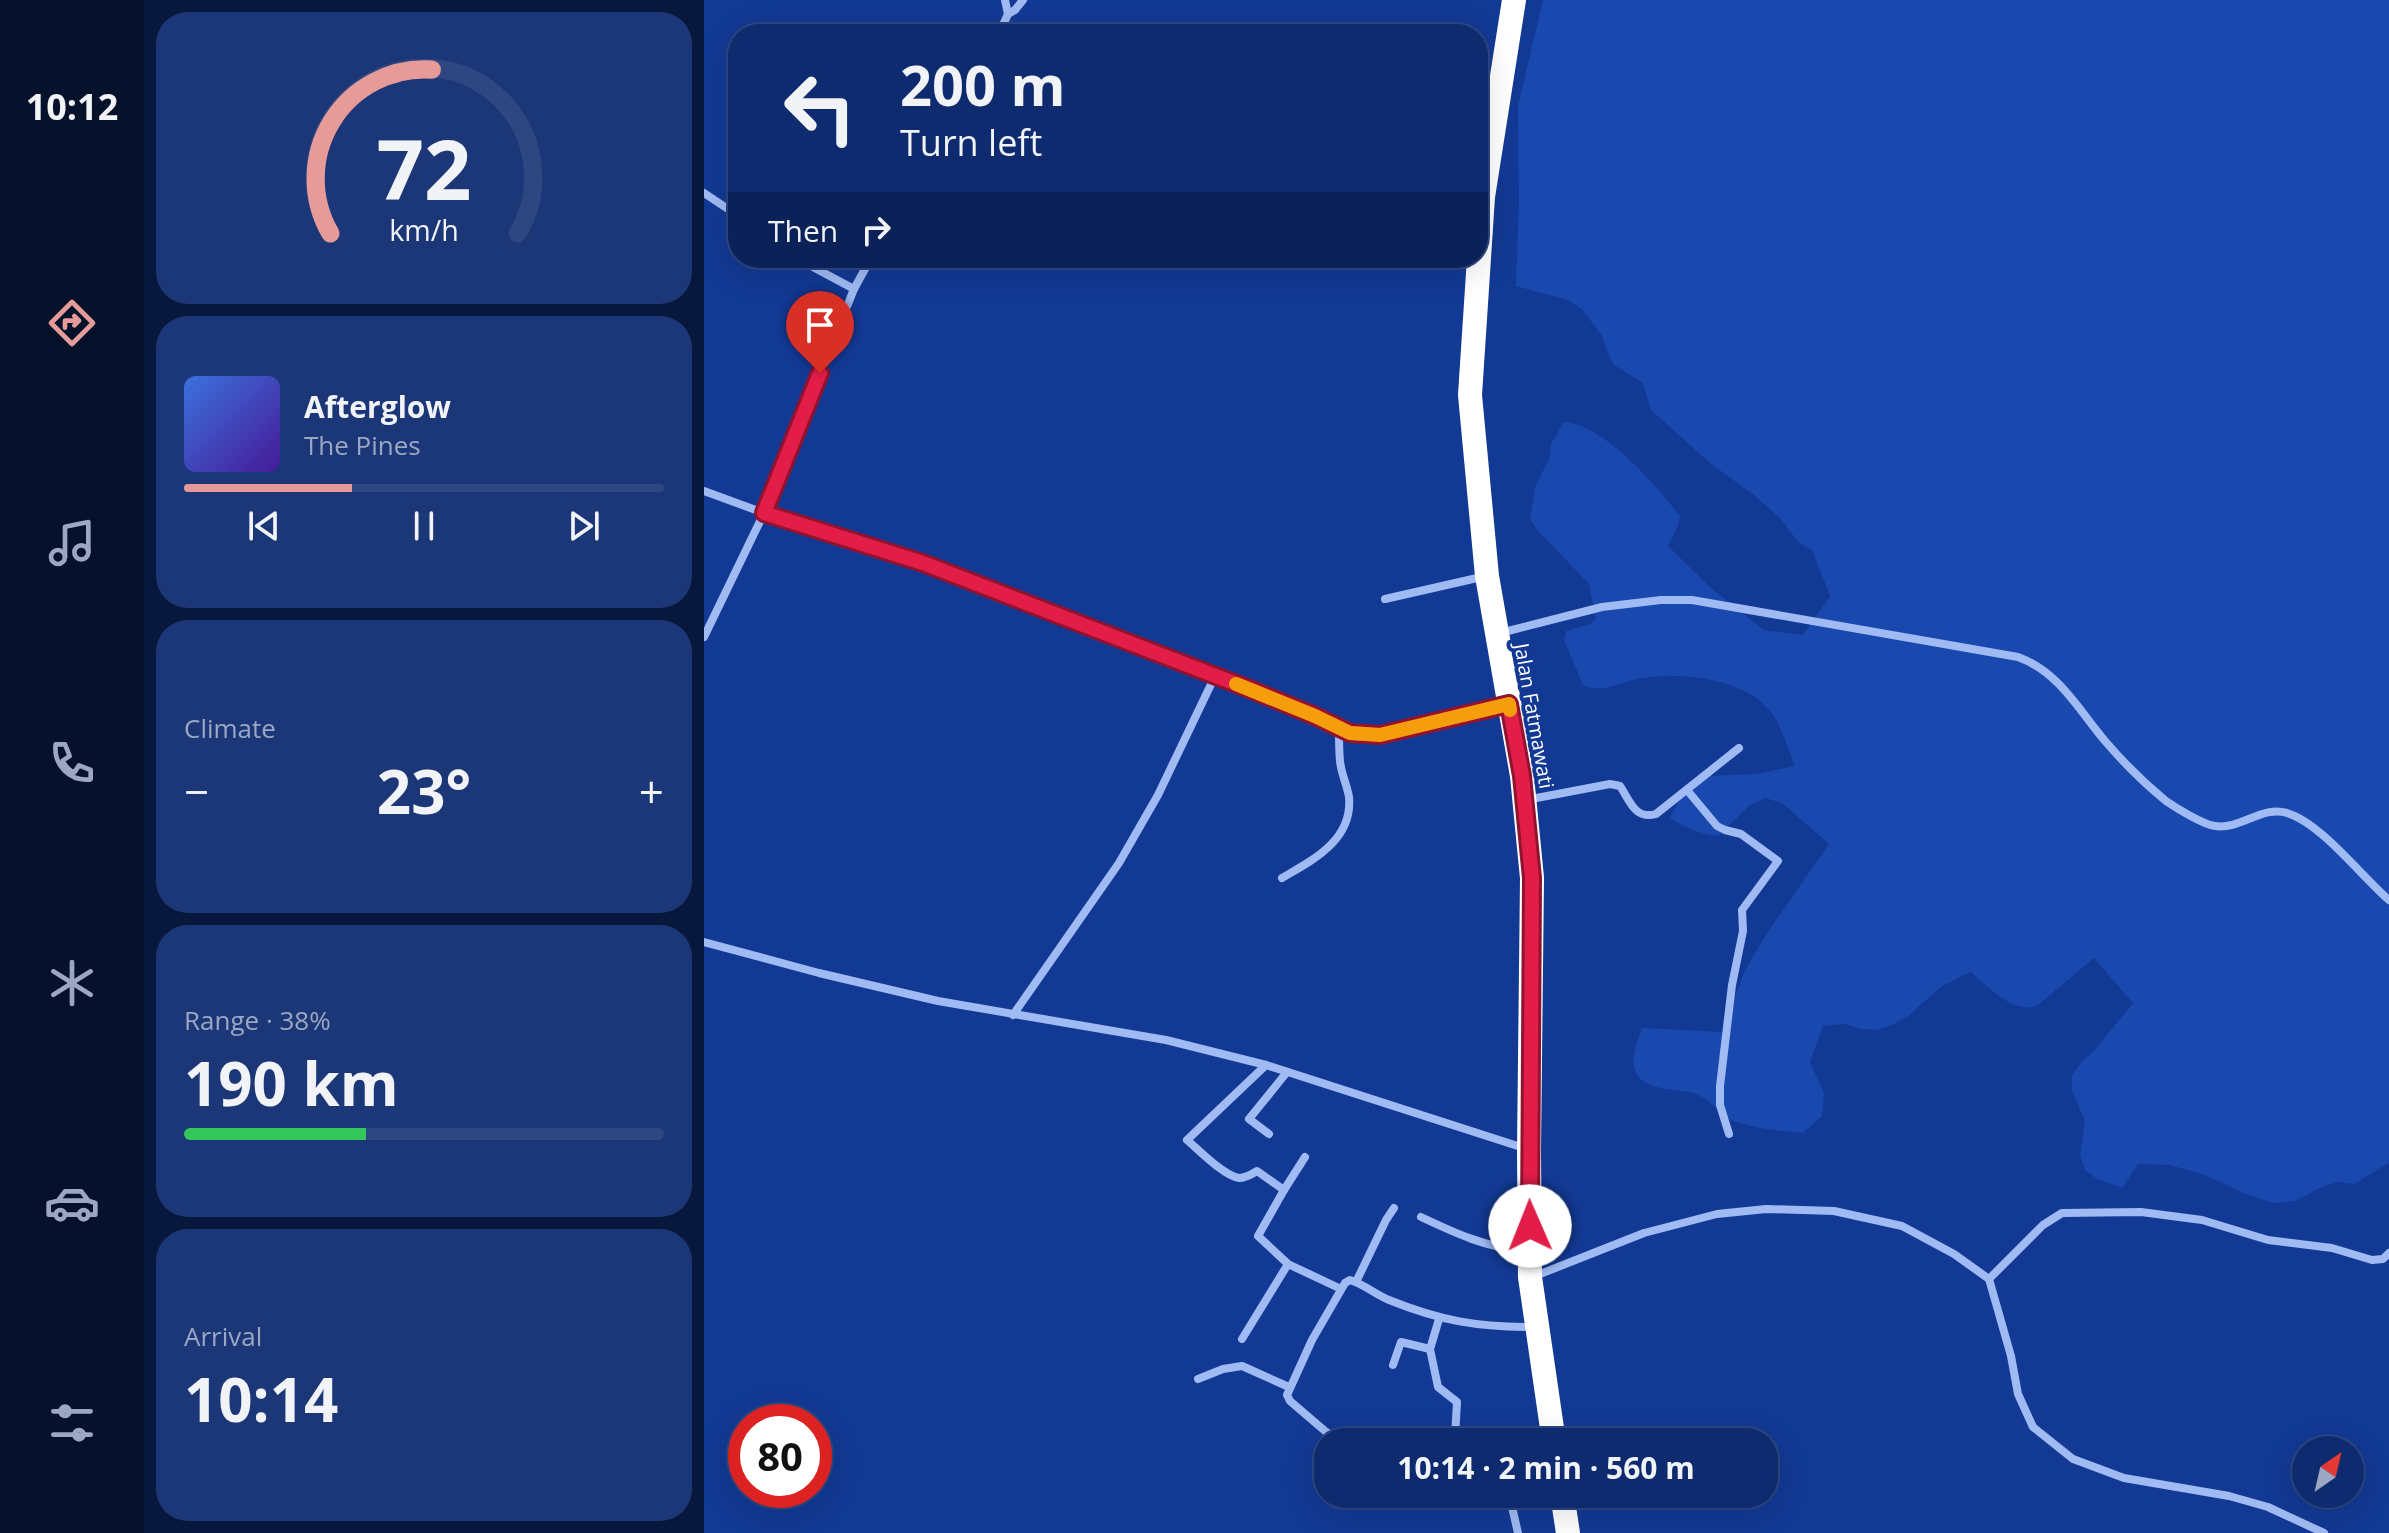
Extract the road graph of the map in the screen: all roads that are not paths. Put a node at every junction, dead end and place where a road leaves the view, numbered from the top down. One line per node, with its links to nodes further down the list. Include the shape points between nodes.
1 (1005, 0): 4 (street)
2 (1023, 0): 4 (street)
3 (1514, 0): 6 (highway, Jalan Fatmawati)
4 (1008, 14): 5 (street)
5 (1004, 24)
6 (1488, 165)
7 (704, 193): 8 (street)
8 (728, 209)
9 (815, 268): 12 (street)
10 (866, 268): 12 (street)
11 (1478, 268): 15 (highway, Jalan Fatmawati, via 1470,395)
12 (854, 289): 14 (street)
13 (704, 491): 14 (street)
14 (764, 513): 18 (street); 19 (street, via 923,563)
15 (1487, 576): 16 (street); 17 (highway, Jalan Fatmawati)
16 (1385, 599)
17 (1496, 635): 20 (highway, Jalan Fatmawati); 26 (street, via 1602,607 1692,600 2018,657 2055,679 2106,742 2169,802 2215,826 2270,812 2287,813 2322,834)
18 (704, 637)
19 (1215, 676): 21 (street); 28 (street, via 1119,863)
20 (1509, 704): 21 (street, via 1380,735); 24 (highway, Jalan Fatmawati)
21 (1339, 730): 25 (street, via 1349,794 1347,817 1335,842)
22 (1739, 748): 23 (street)
23 (1687, 790): 24 (street, via 1648,816 1632,807 1620,786 1610,784); 32 (street, via 1717,826 1741,834 1778,861 1742,910 1720,1086)
24 (1525, 800): 33 (highway, Jalan Fatmawati, via 1532,878)
25 (1282, 878)
26 (2389, 900)
27 (704, 942): 28 (street)
28 (1013, 1015): 29 (street, via 1166,1040)
29 (1266, 1065): 30 (street); 35 (street, via 1187,1140 1229,1174 1239,1178 1257,1171)
30 (1287, 1072): 31 (street, via 1249,1119); 33 (street)
31 (1269, 1134)
32 (1729, 1134)
33 (1529, 1150): 38 (highway, Jalan Fatmawati)
34 (1305, 1157): 35 (street)
35 (1284, 1190): 40 (street, via 1258,1236)
36 (1394, 1208): 43 (street)
37 (1421, 1217): 38 (street, via 1487,1245)
38 (1530, 1251): 41 (highway, Jalan Fatmawati)
39 (2389, 1253): 42 (street, via 2372,1260 2156,1214 2062,1213)
40 (1288, 1264): 44 (street); 47 (street)
41 (1530, 1277): 42 (street, via 1644,1233 1717,1214 1766,1209 1834,1211 1902,1226); 46 (highway, Jalan Fatmawati)
42 (1989, 1279): 59 (street, via 2018,1394 2033,1427 2073,1459 2124,1478 2268,1507)
43 (1356, 1282): 44 (street, via 1350,1280); 45 (street)
44 (1341, 1289): 51 (street)
45 (1439, 1319): 46 (street); 48 (street)
46 (1537, 1327): 54 (highway, Jalan Fatmawati)
47 (1242, 1339)
48 (1430, 1349): 49 (street, via 1401,1342); 53 (street, via 1438,1387 1457,1402)
49 (1393, 1365)
50 (1198, 1379): 51 (street, via 1242,1366)
51 (1289, 1387): 52 (street, via 1290,1401)
52 (1322, 1428)
53 (1456, 1428)
54 (1552, 1428)
55 (1512, 1508): 57 (street)
56 (1564, 1508): 58 (highway)
57 (1518, 1533)
58 (1568, 1533)
59 (2324, 1533)

